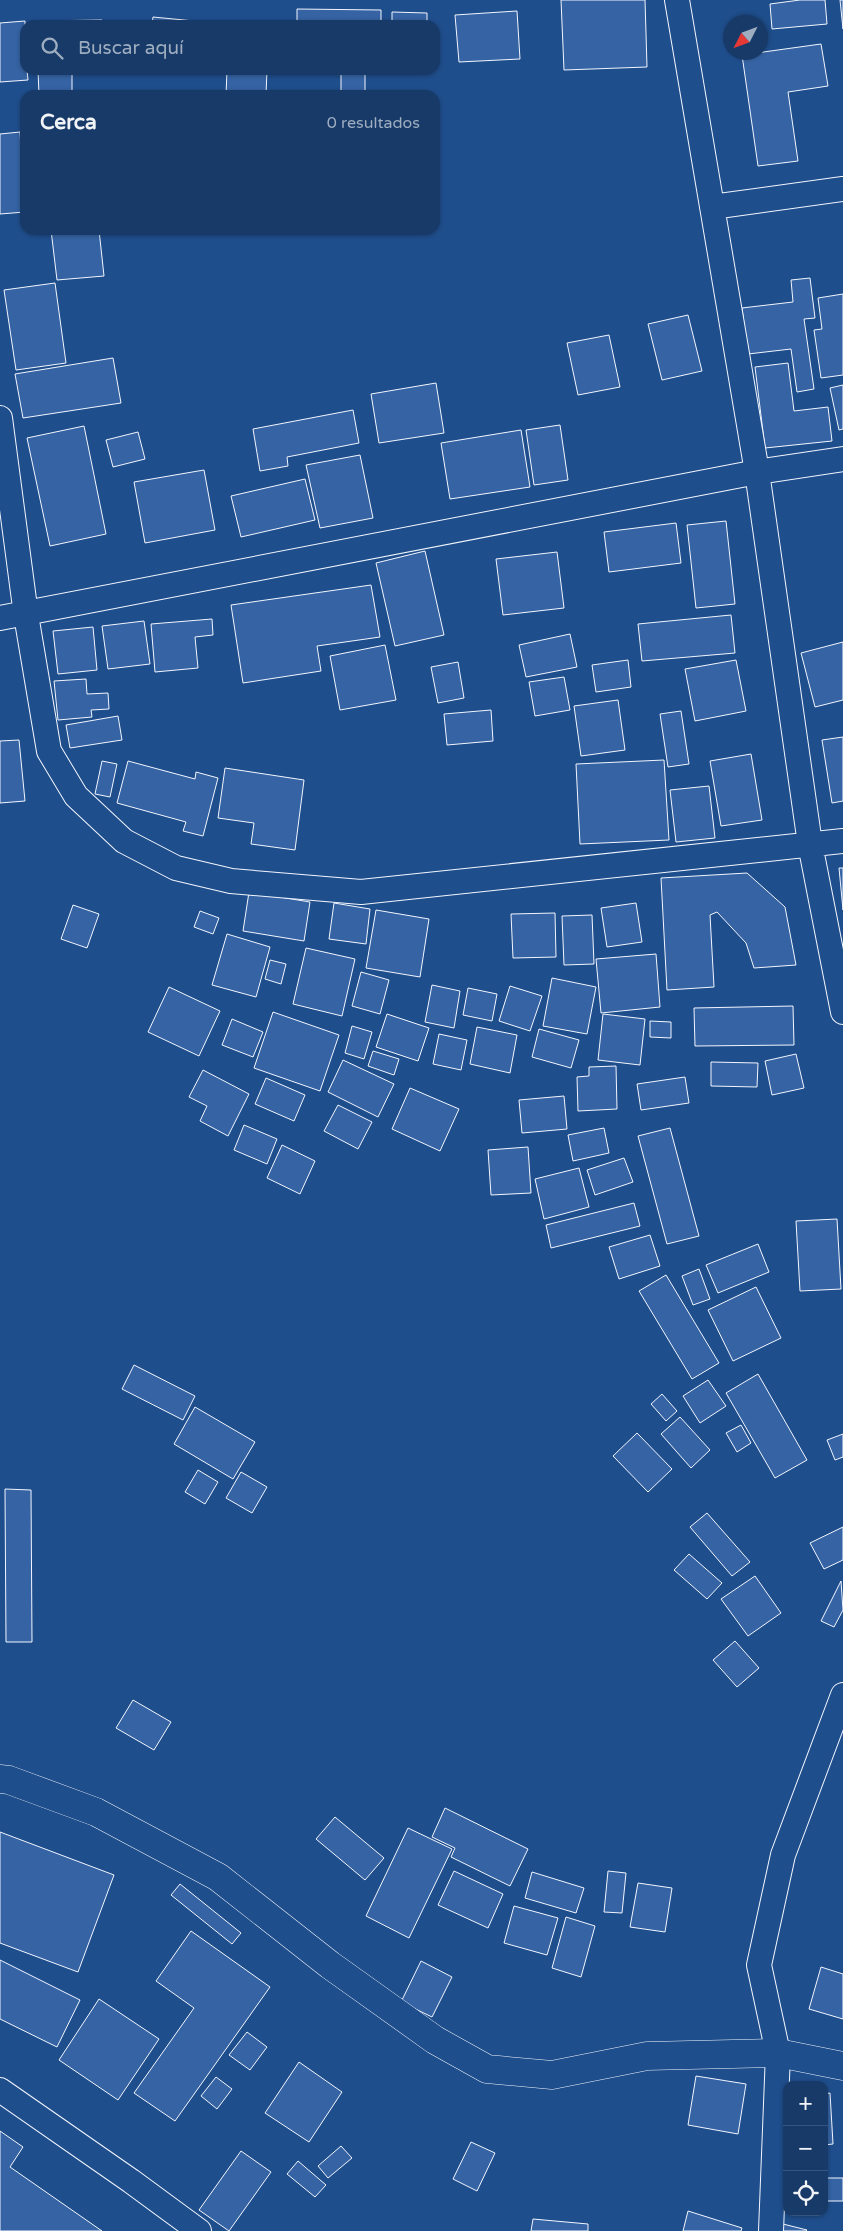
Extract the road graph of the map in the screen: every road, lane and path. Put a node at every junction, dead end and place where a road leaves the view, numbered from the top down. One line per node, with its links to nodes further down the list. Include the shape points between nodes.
1 (677, 0): 3 (street)
2 (843, 189): 3 (street)
3 (712, 206): 6 (street)
4 (0, 418): 7 (street)
5 (843, 459): 6 (street)
6 (757, 472): 7 (street); 10 (street)
7 (26, 615): 8 (street); 10 (street, via 50,751 76,796 124,841 176,868 232,882 362,892)
8 (0, 618)
9 (843, 841): 10 (street)
10 (810, 844): 11 (street)
11 (843, 1012)
12 (843, 1695): 14 (street, via 783,1855 759,1965)
13 (0, 1779): 14 (street, via 96,1812 218,1877 330,1965 435,2040 487,2069 552,2075 646,2056)
14 (778, 2053): 15 (street); 18 (street)
15 (843, 2066)
16 (0, 2090): 17 (street)
17 (199, 2231)
18 (771, 2231)

